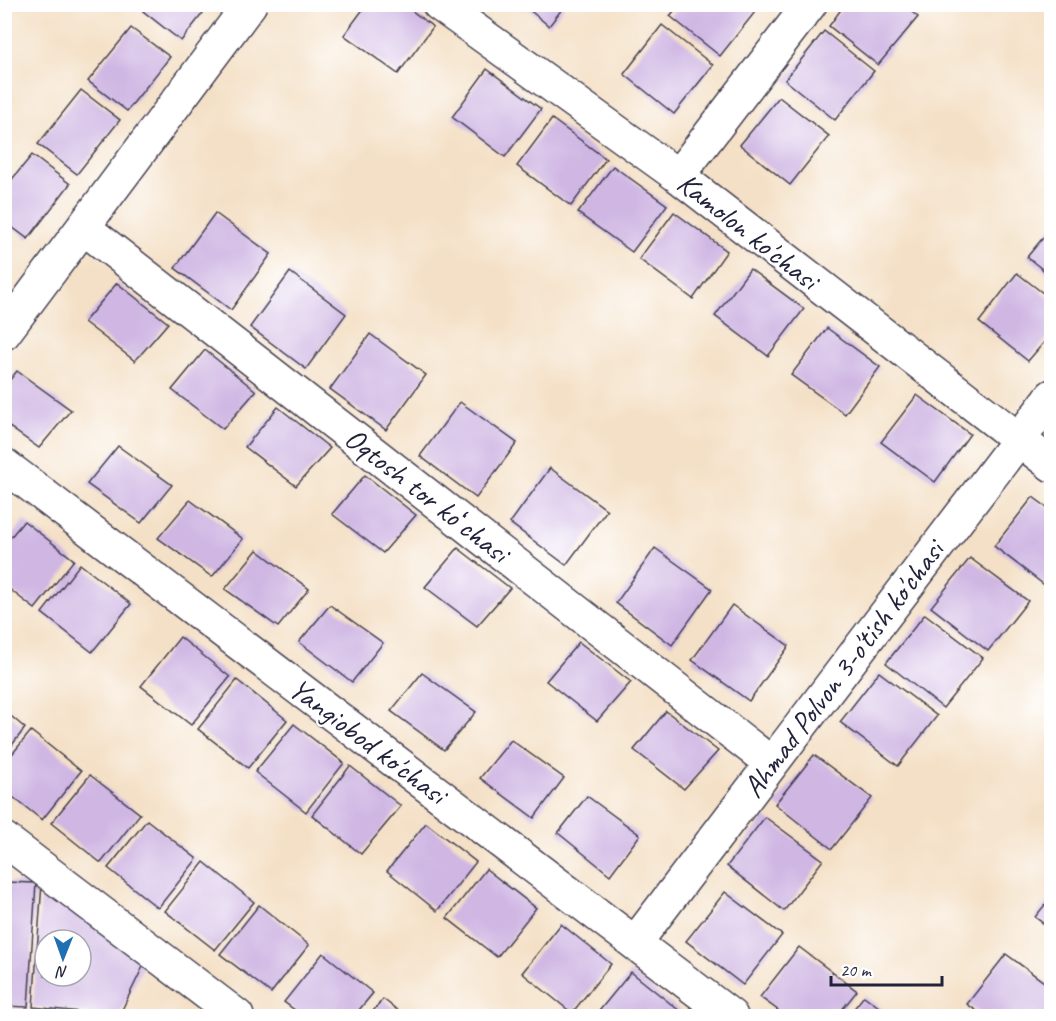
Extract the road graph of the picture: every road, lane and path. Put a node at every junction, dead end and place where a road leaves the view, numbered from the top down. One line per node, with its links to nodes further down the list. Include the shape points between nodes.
1 (250, 4): 5 (street)
2 (439, 4): 4 (street, Kamolon ko'chasi)
3 (810, 4): 4 (street)
4 (678, 176): 8 (street, Kamolon ko'chasi)
5 (84, 228): 6 (street); 11 (street, Oqtosh tor koʻchasi)
6 (4, 333)
7 (1052, 396): 8 (street, Ahmad Polvon 3-o'tish ko'chasi)
8 (1017, 440): 10 (street, Kamolon ko'chasi); 11 (street, Ahmad Polvon 3-o'tish ko'chasi)
9 (4, 465): 13 (street, Yangiobod ko'chasi)
10 (1052, 465)
11 (771, 763): 13 (street, Ahmad Polvon 3-o'tish ko'chasi)
12 (4, 839): 14 (street)
13 (634, 943): 15 (street, Yangiobod ko'chasi)
14 (237, 1017)
15 (731, 1017)

